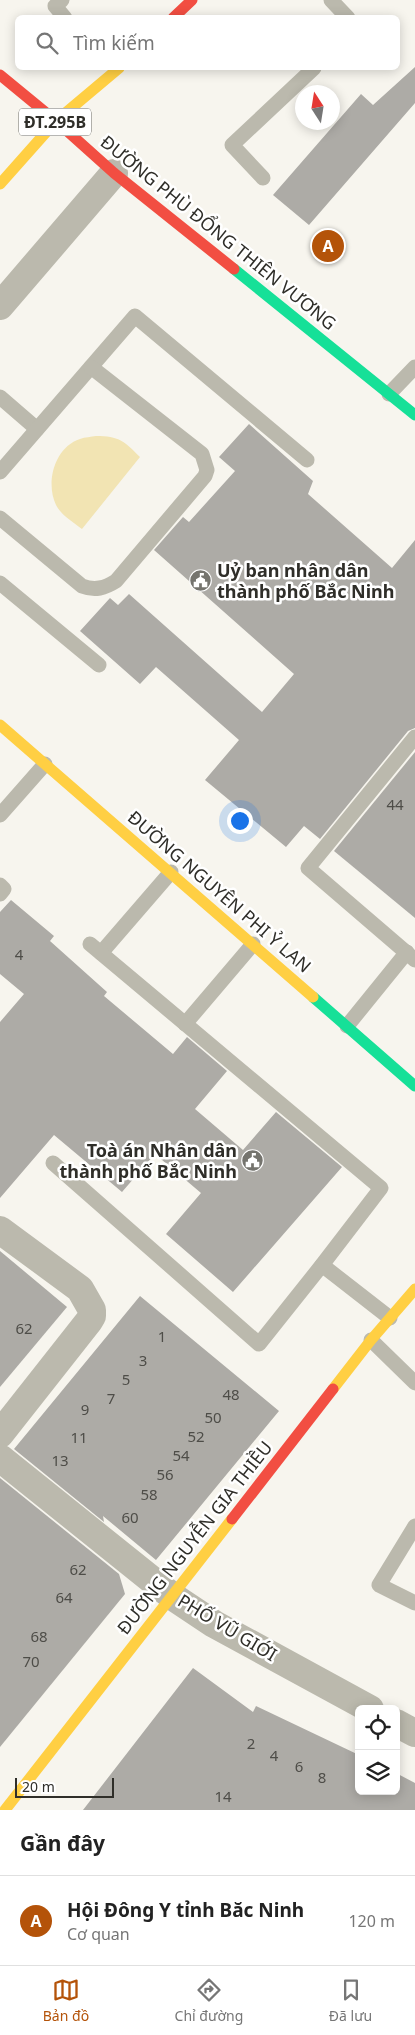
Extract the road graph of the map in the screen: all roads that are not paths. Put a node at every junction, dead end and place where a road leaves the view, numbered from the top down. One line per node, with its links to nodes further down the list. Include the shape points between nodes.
1 (192, 0): 3 (street)
2 (331, 0): 4 (lane)
3 (176, 15)
4 (345, 15)
5 (113, 70): 8 (street, ĐT.295B)
6 (312, 70): 10 (lane, via 232,145)
7 (0, 75): 8 (street, ĐƯỜNG PHÙ ĐỔNG THIÊN VƯƠNG)
8 (56, 121): 9 (street, ĐƯỜNG PHÙ ĐỔNG THIÊN VƯƠNG); 11 (street, ĐT.295B)
9 (114, 173): 12 (street); 15 (street, ĐƯỜNG PHÙ ĐỔNG THIÊN VƯƠNG)
10 (263, 178)
11 (0, 184)
12 (0, 306)
13 (91, 367): 18 (lane); 19 (lane, via 135,316); 21 (lane, via 202,454 207,470 205,476 116,580 98,589 82,586)
14 (415, 367): 15 (lane)
15 (389, 394): 17 (street, ĐƯỜNG PHÙ ĐỔNG THIÊN VƯƠNG)
16 (0, 396): 18 (lane)
17 (415, 415)
18 (37, 429): 20 (lane)
19 (307, 460)
20 (0, 472)
21 (0, 518)
22 (0, 583): 23 (lane)
23 (99, 665)
24 (0, 725): 26 (street, ĐƯỜNG NGUYÊN PHI Ỷ LAN)
25 (415, 737): 32 (lane, via 308,868)
26 (45, 764): 27 (lane); 28 (street, ĐƯỜNG NGUYÊN PHI Ỷ LAN)
27 (0, 815)
28 (171, 872): 31 (street, ĐƯỜNG NGUYÊN PHI Ỷ LAN); 33 (lane, via 96,949)
29 (0, 885): 30 (lane, via 4,889)
30 (0, 894)
31 (253, 944): 33 (lane); 34 (street, ĐƯỜNG NGUYÊN PHI Ỷ LAN)
32 (411, 956): 34 (lane)
33 (186, 1024): 38 (lane, via 381,1188)
34 (347, 1026): 35 (street, ĐƯỜNG NGUYÊN PHI Ỷ LAN)
35 (415, 1086)
36 (53, 1164): 38 (lane, via 259,1344)
37 (0, 1230): 43 (street, via 80,1290 90,1304 92,1316)
38 (322, 1266): 40 (lane)
39 (415, 1289): 40 (street, ĐƯỜNG NGUYỄN GIA THIỀU)
40 (390, 1318): 41 (street, ĐƯỜNG NGUYỄN GIA THIỀU)
41 (371, 1340): 42 (lane); 46 (street, ĐƯỜNG NGUYỄN GIA THIỀU)
42 (415, 1383)
43 (0, 1434)
44 (0, 1458): 46 (street, PHỐ VŨ GIỚI)
45 (415, 1526): 47 (lane, via 379,1585)
46 (172, 1596): 48 (street, PHỐ VŨ GIỚI, via 214,1624); 51 (street, ĐƯỜNG NGUYỄN GIA THIỀU)
47 (415, 1603)
48 (363, 1705)
49 (400, 1725): 50 (street)
50 (415, 1733)
51 (4, 1810)

